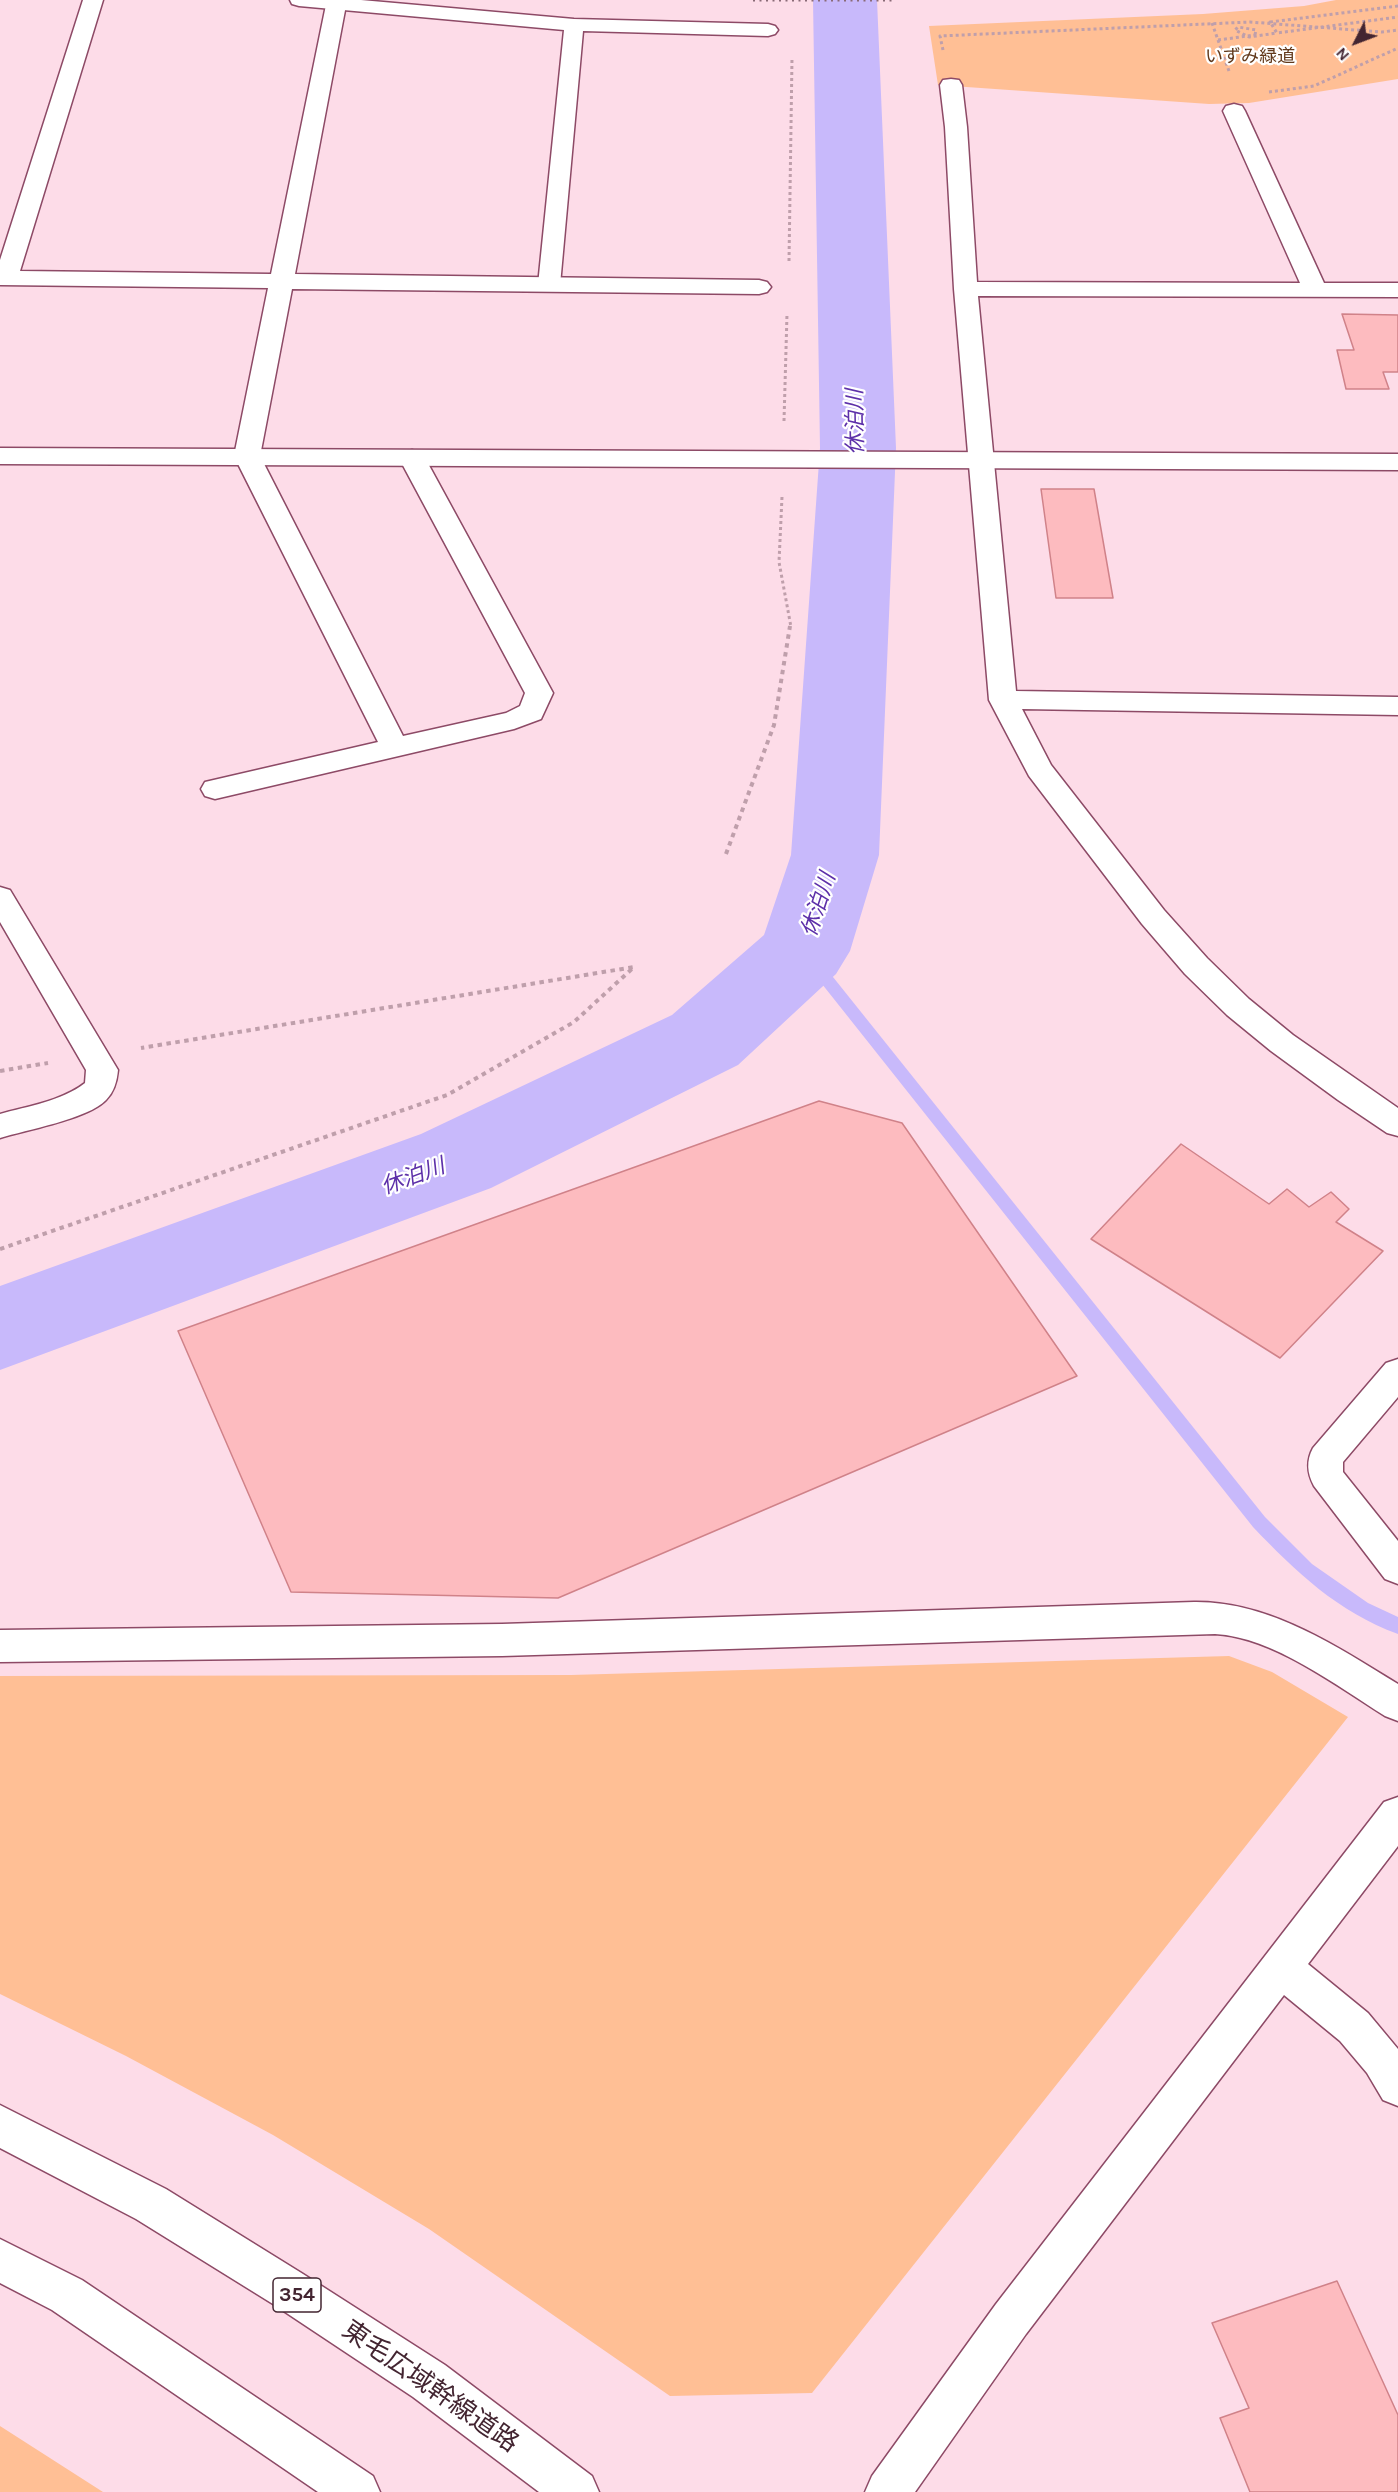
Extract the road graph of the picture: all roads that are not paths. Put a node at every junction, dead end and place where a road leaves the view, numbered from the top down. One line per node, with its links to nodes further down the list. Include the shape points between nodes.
1 (93, 0): 8 (main road)
2 (299, 0): 3 (lane)
3 (336, 5): 4 (lane); 9 (main road)
4 (574, 25): 5 (lane); 10 (lane)
5 (768, 30)
6 (951, 85): 12 (main road)
7 (1235, 102): 13 (main road)
8 (3, 278): 9 (main road)
9 (281, 282): 10 (main road); 16 (main road)
10 (549, 285): 11 (main road)
11 (759, 287)
12 (966, 289): 13 (main road); 18 (main road)
13 (1315, 289): 14 (main road)
14 (1398, 290)
15 (0, 456): 16 (main road)
16 (248, 456): 17 (main road); 22 (main road)
17 (412, 458): 18 (main road); 22 (main road, via 539,693 531,712 514,720)
18 (981, 461): 19 (main road); 20 (main road)
19 (1398, 462)
20 (1003, 700): 21 (main road); 25 (main road, via 1039,769 1152,917 1196,966 1282,1043)
21 (1398, 706)
22 (395, 747): 23 (main road)
23 (215, 789)
24 (0, 897): 26 (main road, via 102,1070 96,1092 83,1100)
25 (1398, 1124)
26 (0, 1126)
27 (1398, 1373): 28 (main road, via 1325,1458 1326,1476)
28 (1398, 1568)
29 (0, 1646): 30 (main road, via 502,1640 1194,1618 1234,1620 1284,1639 1362,1680)
30 (1398, 1704)
31 (1398, 1815): 32 (main road)
32 (1282, 1968): 33 (main road, via 1354,2027); 38 (main road, via 1011,2319)
33 (1398, 2086)
34 (0, 2126): 37 (main road, 東毛広域幹線道路 / 354, via 151,2204 288,2289 429,2381)
35 (0, 2260): 36 (main road, via 67,2295)
36 (357, 2492)
37 (576, 2492)
38 (888, 2492)

